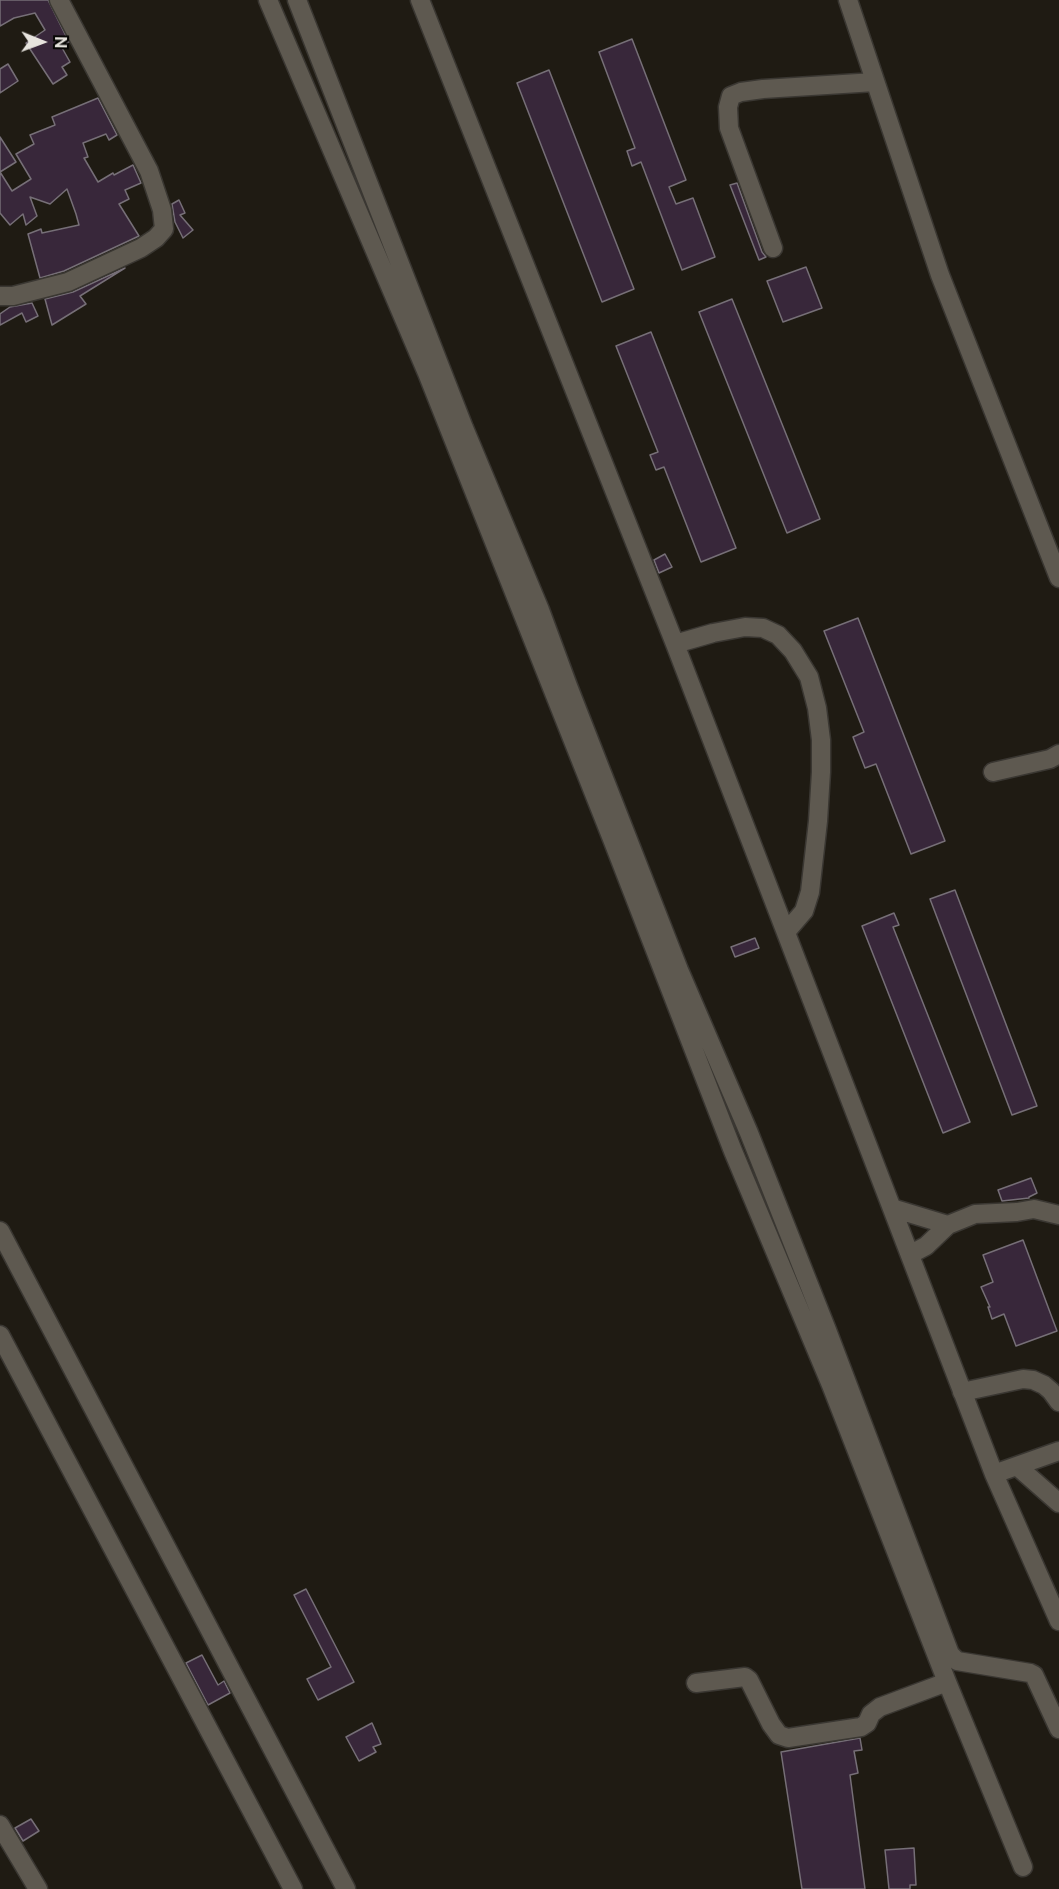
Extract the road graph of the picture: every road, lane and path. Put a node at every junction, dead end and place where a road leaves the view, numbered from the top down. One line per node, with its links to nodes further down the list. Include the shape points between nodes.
1 (60, 0): 8 (street, via 149,171 164,229 141,248 68,282)
2 (268, 0): 27 (street, via 427,373 733,1151 831,1384)
3 (297, 0): 29 (street, via 679,970 827,1330 950,1654 957,1661 1030,1672)
4 (420, 0): 10 (street)
5 (848, 0): 6 (street)
6 (875, 82): 7 (street, via 762,89 731,96 729,128); 9 (street, via 940,275)
7 (773, 248)
8 (0, 296)
9 (1059, 578)
10 (675, 644): 13 (street); 13 (street, via 745,627 763,628 778,635 809,677 821,740 818,821 810,892 804,911)
11 (1059, 754): 12 (street)
12 (993, 772)
13 (786, 932): 14 (street)
14 (892, 1208): 16 (street); 18 (street)
15 (1059, 1215): 16 (street, via 1034,1209 995,1212 975,1214)
16 (948, 1225): 18 (street)
17 (0, 1231): 34 (street)
18 (911, 1254): 20 (street)
19 (0, 1335): 33 (street)
20 (962, 1392): 21 (street, via 1033,1380 1044,1385); 24 (street)
21 (1059, 1402)
22 (1059, 1451): 23 (street)
23 (1017, 1466): 24 (street); 25 (street)
24 (994, 1474): 26 (street)
25 (1059, 1503)
26 (1059, 1621)
27 (948, 1682): 28 (street, via 880,1707 861,1726 788,1738 779,1735 771,1724 745,1677); 31 (street)
28 (696, 1683)
29 (1059, 1729)
30 (0, 1824): 32 (street)
31 (1023, 1867)
32 (38, 1889)
33 (293, 1889)
34 (346, 1889)

